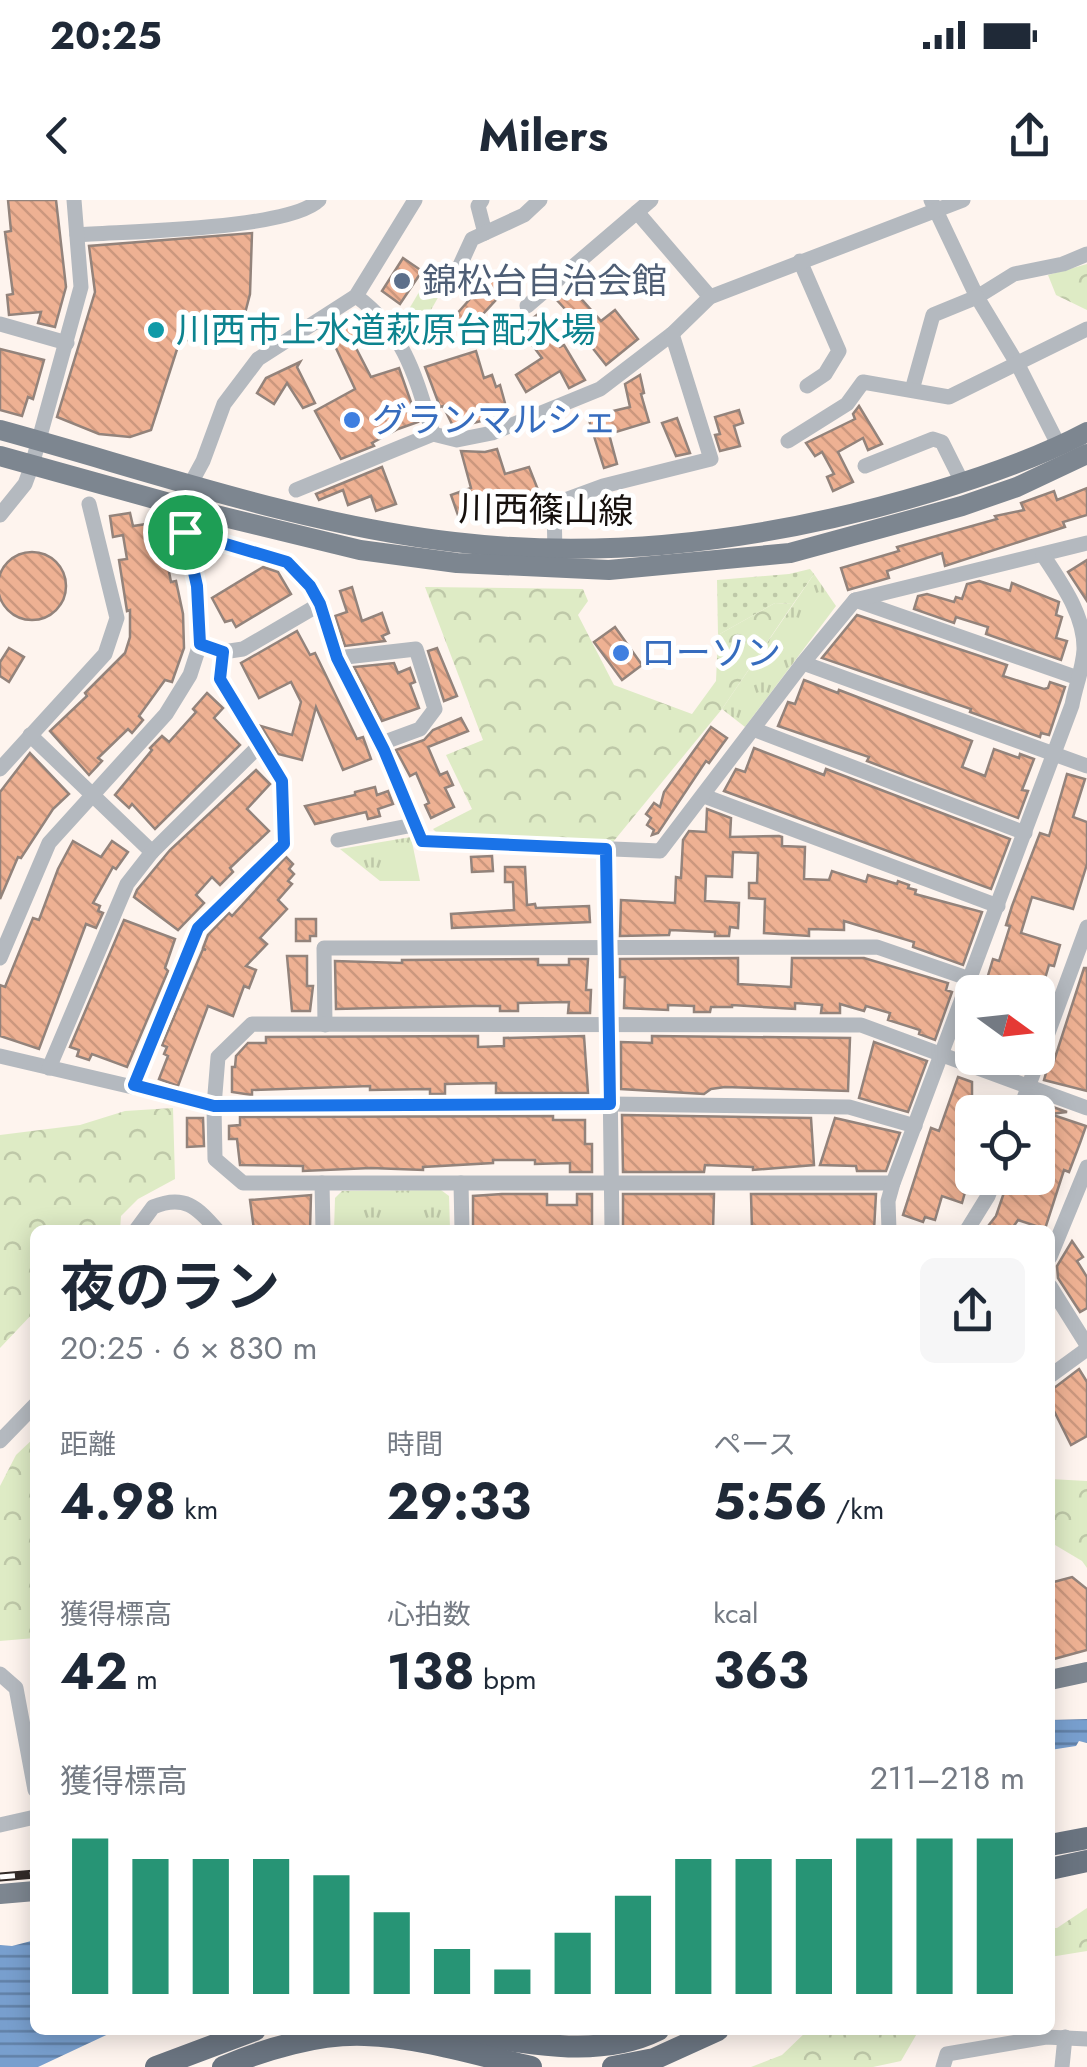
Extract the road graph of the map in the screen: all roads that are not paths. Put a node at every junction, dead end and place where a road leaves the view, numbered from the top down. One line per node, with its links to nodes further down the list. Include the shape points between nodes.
1 (74, 200): 11 (street)
2 (319, 200): 11 (street, via 263,220)
3 (415, 200): 15 (street)
4 (482, 200): 10 (street)
5 (540, 200): 10 (street)
6 (651, 200): 9 (street)
7 (963, 200): 8 (street)
8 (933, 206): 13 (street); 17 (street)
9 (637, 212): 16 (street); 18 (street)
10 (485, 233): 14 (street, via 472,239)
11 (76, 235): 22 (street, via 81,287)
12 (1087, 254): 17 (street, via 1014,274)
13 (800, 261): 16 (street); 24 (street, via 838,351 825,374)
14 (456, 274)
15 (356, 296): 27 (street, via 378,312 410,359); 36 (street, via 248,369 224,404)
16 (710, 297): 21 (street)
17 (978, 297): 23 (street); 25 (street, via 933,316)
18 (527, 306)
19 (0, 324): 22 (street)
20 (1087, 329): 23 (street)
21 (672, 334): 27 (street, via 600,389 525,421 457,440); 39 (street, via 712,460)
22 (67, 343): 28 (street)
23 (1018, 365): 25 (street, via 949,397); 31 (street)
24 (808, 386)
25 (912, 390): 29 (street, via 862,382 846,404)
26 (0, 430): 28 (main road, 川西篠山線)
27 (433, 434): 37 (street)
28 (40, 441): 33 (street); 36 (main road, 川西篠山線)
29 (788, 441)
30 (1086, 443): 31 (main road, 川西篠山線); 46 (main road, 川西篠山線, via 1017,487 790,553 608,570)
31 (1059, 446): 35 (main road, 川西篠山線)
32 (0, 456): 33 (main road, 川西篠山線)
33 (32, 465): 40 (main road, 川西篠山線); 41 (street)
34 (865, 466): 35 (street, via 933,439 942,442)
35 (962, 482): 46 (main road, 川西篠山線, via 766,533)
36 (190, 485): 40 (street); 46 (main road, 川西篠山線, via 350,525)
37 (296, 490)
38 (88, 504): 55 (street, via 117,618 105,654)
39 (554, 504): 42 (street); 46 (street)
40 (186, 508): 43 (street); 46 (main road, 川西篠山線, via 360,550 457,563)
41 (0, 515)
42 (499, 520)
43 (185, 532): 48 (street, via 287,562); 49 (street)
44 (1087, 544): 45 (street)
45 (1044, 555): 47 (street); 53 (street, via 1080,624)
46 (555, 559)
47 (854, 600): 52 (street); 53 (street)
48 (320, 604): 50 (street, via 244,649); 51 (street)
49 (200, 644): 50 (street); 61 (street, via 166,714)
50 (223, 652): 56 (street, via 220,679)
51 (337, 658): 57 (street); 57 (street, via 416,649 435,708 420,729)
52 (802, 663): 54 (street); 58 (street)
53 (1078, 678): 58 (street)
54 (753, 730): 62 (street); 64 (street)
55 (30, 735): 60 (street); 61 (street)
56 (261, 744): 67 (street); 80 (street, via 282,781 284,844 198,928)
57 (382, 744): 63 (street)
58 (1053, 755): 59 (street); 64 (street)
59 (1087, 766)
60 (0, 769)
61 (91, 794): 67 (street); 71 (street, via 49,843)
62 (704, 796): 66 (street, via 660,851); 68 (street)
63 (413, 825): 65 (street); 66 (street, via 422,841)
64 (1025, 834): 68 (street)
65 (338, 840)
66 (606, 849): 70 (street)
67 (152, 852): 79 (street, via 127,884)
68 (998, 906): 73 (street)
69 (1087, 928): 81 (street)
70 (608, 946): 72 (street, via 877,947); 75 (street, via 324,948); 76 (street)
71 (0, 958)
72 (958, 975)
73 (972, 975)
74 (955, 1019): 77 (street)
75 (325, 1025): 76 (street); 84 (street, via 252,1024 218,1057)
76 (609, 1026): 77 (street, via 861,1025); 83 (street)
77 (942, 1054): 81 (street); 86 (street)
78 (0, 1056): 79 (street)
79 (49, 1068): 80 (street)
80 (134, 1085): 84 (street)
81 (1028, 1088): 82 (street); 85 (street)
82 (1025, 1095)
83 (610, 1104): 84 (street); 86 (street, via 848,1107); 91 (street)
84 (214, 1106): 89 (street, via 215,1159 243,1184)
85 (1087, 1108)
86 (915, 1126): 88 (street)
87 (1087, 1168): 100 (street)
88 (893, 1183): 91 (street); 98 (street)
89 (322, 1184): 90 (street); 95 (street)
90 (461, 1184): 91 (street); 96 (street)
91 (611, 1184): 97 (street)
92 (988, 1195): 99 (street)
93 (140, 1225): 94 (street, via 153,1207 183,1201)
94 (212, 1225)
95 (323, 1225)
96 (462, 1225)
97 (612, 1225)
98 (889, 1225)
99 (970, 1225)
100 (1055, 1245)
101 (1055, 1294): 102 (street)
102 (1087, 1346): 103 (street)
103 (1055, 1372)
104 (30, 1410): 105 (street)
105 (0, 1441)
106 (1087, 1672): 108 (main road)
107 (0, 1674): 109 (street, via 16,1688)
108 (1055, 1679)
109 (18, 1704): 110 (street); 111 (street)
110 (30, 1707)
111 (30, 1765)
112 (30, 1818): 113 (street)
113 (0, 1825)
114 (1087, 1838): 115 (highway)
115 (1055, 1844)
116 (1087, 1861): 117 (highway)
117 (1055, 1868)
118 (30, 1891): 119 (main road)
119 (0, 1894)
120 (242, 2035): 128 (highway)
121 (340, 2035): 129 (highway)
122 (375, 2035): 130 (highway)
123 (483, 2035): 124 (highway, via 542,2045)
124 (647, 2035)
125 (707, 2035): 131 (highway, via 654,2059)
126 (1065, 2037): 127 (street); 132 (street, via 946,2054); 133 (street)
127 (1087, 2038)
128 (156, 2067)
129 (223, 2067)
130 (532, 2067)
131 (613, 2067)
132 (943, 2067)
133 (1062, 2067)

